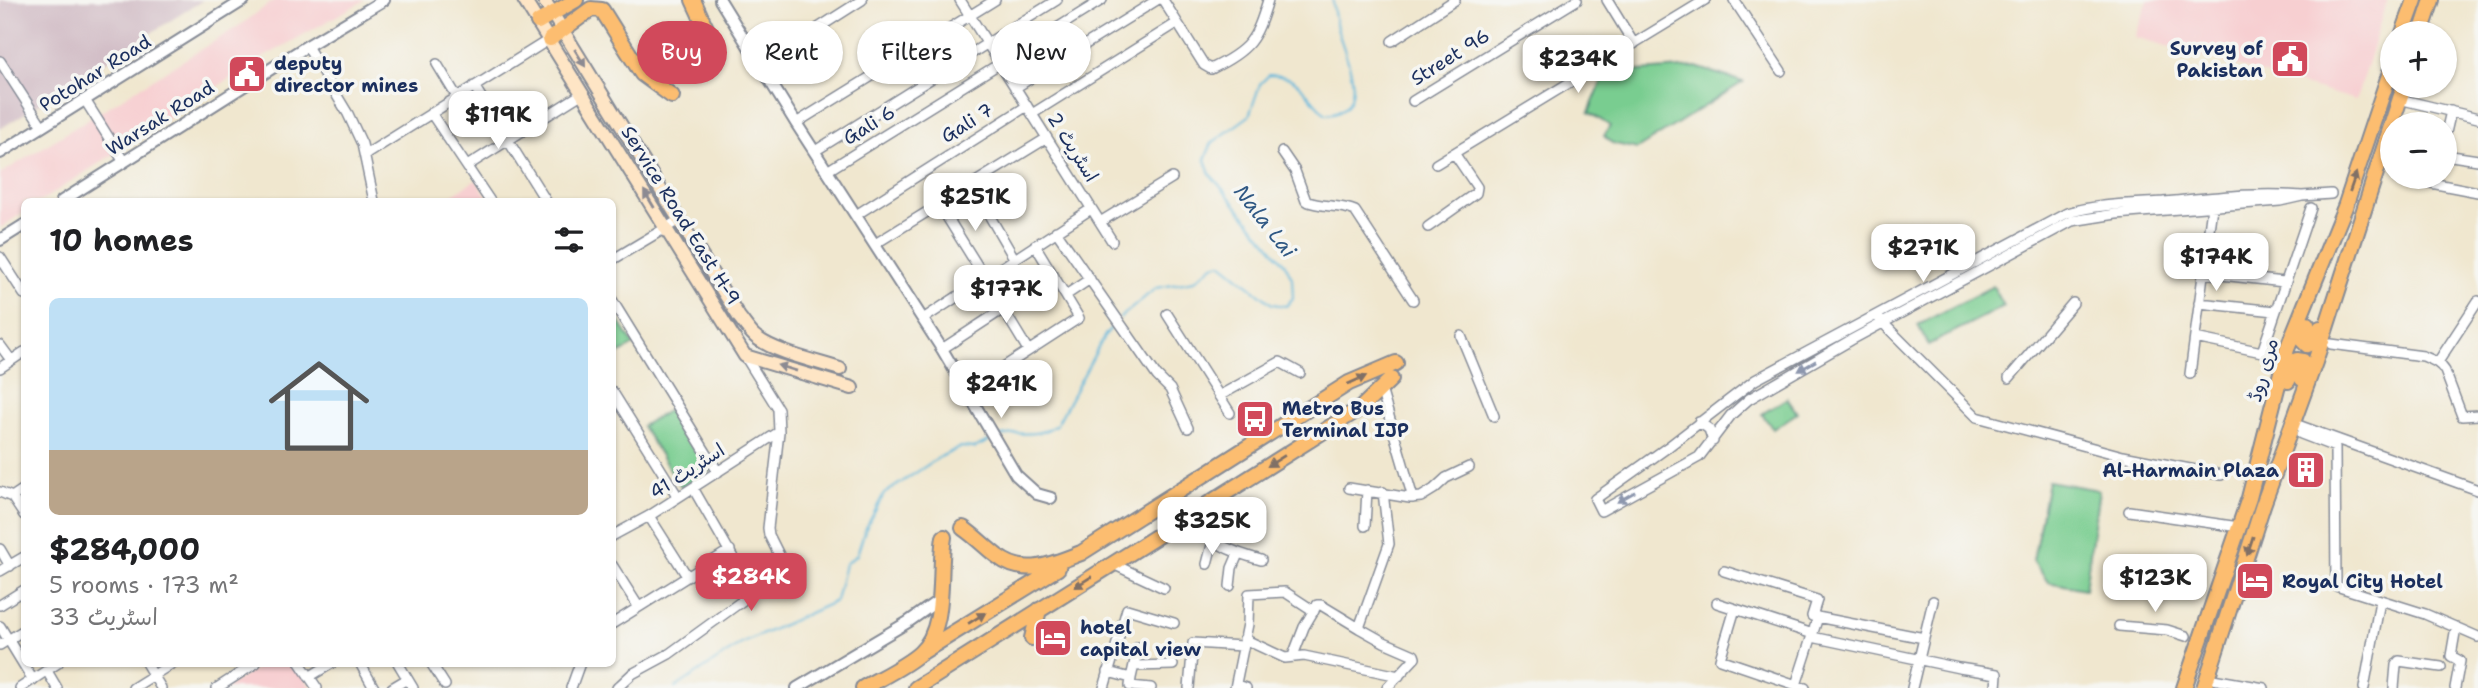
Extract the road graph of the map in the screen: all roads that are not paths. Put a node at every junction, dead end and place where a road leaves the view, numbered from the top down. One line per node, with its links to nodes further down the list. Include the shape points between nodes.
1 (244, 0): 54 (street, Potohar Road)
2 (384, 0): 38 (street, Warsak Road)
3 (524, 0): 30 (main road, Service Road East H-9)
4 (544, 0): 23 (main road, Service Road East H-9)
5 (576, 0): 23 (main road)
6 (694, 0): 25 (main road)
7 (720, 0): 33 (street)
8 (862, 0): 26 (street)
9 (960, 0): 24 (street, اسٹریٹ 2)
10 (995, 0): 24 (street)
11 (1057, 0): 36 (street)
12 (1102, 0): 27 (street, Gali 6)
13 (1157, 0): 47 (street)
14 (1163, 0): 31 (street)
15 (1268, 0): 31 (street, via 1254,39 1211,69)
16 (1455, 0): 35 (street)
17 (1577, 0): 55 (street, Street 96)
18 (1607, 0): 37 (street)
19 (1705, 0): 37 (street)
20 (1734, 0): 43 (street)
21 (2414, 0): 28 (main road)
22 (2432, 0): 29 (main road)
23 (552, 13): 30 (main road); 32 (main road, Service Road East H-9)
24 (970, 15): 36 (street, اسٹریٹ 2); 60 (street)
25 (703, 21)
26 (829, 21)
27 (1069, 21)
28 (2407, 21)
29 (2425, 21)
30 (538, 22): 34 (main road, Service Road East H-9)
31 (1177, 23): 56 (street, Gali 7)
32 (562, 29): 34 (main road); 49 (main road, via 591,9 601,10 642,74); 64 (main road, Service Road East H-9, one-way to 64)
33 (741, 34)
34 (550, 39): 46 (street); 48 (main road, Service Road East H-9)
35 (1392, 41)
36 (988, 44): 39 (street, اسٹریٹ 2); 65 (street)
37 (1634, 44): 68 (street)
38 (307, 46): 69 (street, via 348,114); 73 (street, Warsak Road)
39 (991, 49)
40 (0, 61): 61 (street)
41 (438, 64): 50 (street)
42 (991, 70): 76 (street, Gali 6)
43 (1781, 71)
44 (772, 84): 60 (street)
45 (1012, 84): 47 (street, اسٹریٹ 2)
46 (474, 86): 50 (street); 63 (street)
47 (1015, 88): 56 (street, اسٹریٹ 2)
48 (583, 93): 63 (street); 70 (main road, Service Road East H-9)
49 (672, 96)
50 (457, 97): 58 (street)
51 (2381, 98): 89 (main road, مری روڈ, one-way to 51)
52 (2399, 98): 77 (main road)
53 (2417, 98): 57 (street)
54 (85, 100): 61 (street, Potohar Road); 73 (street)
55 (1413, 101)
56 (1030, 110): 62 (street, اسٹریٹ 2); 93 (street, Gali 7)
57 (2451, 111): 59 (street)
58 (431, 113): 69 (street); 75 (street)
59 (2478, 116)
60 (796, 123): 65 (street)
61 (42, 127): 67 (street, Potohar Road)
62 (1047, 138): 79 (street); 92 (street, اسٹریٹ 2)
63 (509, 139): 75 (street); 87 (street)
64 (636, 148): 70 (main road); 94 (main road, Service Road East H-9)
65 (815, 151): 76 (street)
66 (1282, 152): 114 (street, via 1306,201 1355,211)
67 (0, 153)
68 (1454, 153): 74 (street); 98 (street, via 1477,187 1476,193)
69 (365, 155): 85 (street)
70 (623, 156): 97 (main road, Service Road East H-9, one-way to 70)
71 (2457, 157): 72 (street)
72 (2478, 160)
73 (124, 162): 84 (street, Warsak Road)
74 (1436, 164)
75 (467, 166): 86 (street)
76 (827, 171): 93 (street)
77 (2374, 172): 89 (main road, via 2320,328 2307,345 2302,340); 154 (main road)
78 (1172, 178): 95 (street)
79 (971, 184): 88 (street); 106 (street)
80 (2457, 188): 81 (street)
81 (2478, 192)
82 (2331, 194): 83 (street)
83 (2302, 196): 90 (street); 123 (street, via 2252,195 2078,210 2032,231)
84 (67, 198)
85 (373, 198)
86 (488, 198)
87 (545, 198)
88 (939, 204): 102 (street); 109 (street)
89 (2345, 206): 169 (main road, مری روڈ, via 2287,349)
90 (2212, 207): 107 (street); 123 (street, via 2071,221)
91 (2311, 208): 111 (street)
92 (1091, 209): 95 (street, اسٹریٹ 2); 99 (street)
93 (856, 215): 102 (street)
94 (679, 220): 97 (street); 125 (main road, Service Road East H-9)
95 (1100, 222): 101 (street, اسٹریٹ 2)
96 (21, 227): 100 (street)
97 (666, 227): 105 (street); 132 (main road, Service Road East H-9)
98 (1428, 227)
99 (1056, 231): 103 (street); 110 (street)
100 (0, 240)
101 (1112, 241)
102 (875, 244): 122 (street)
103 (1035, 245): 106 (street); 108 (street)
104 (0, 257): 112 (street)
105 (616, 258)
106 (1014, 258): 109 (street)
107 (2203, 273): 111 (street); 117 (street)
108 (1054, 276): 113 (street); 119 (street)
109 (983, 279): 119 (street); 122 (street)
110 (1090, 279): 113 (street); 153 (street, via 1170,389)
111 (2284, 282): 120 (street)
112 (21, 288)
113 (1066, 295): 130 (street, via 1080,318)
114 (1413, 300)
115 (2478, 301): 135 (street)
116 (2073, 303): 141 (street)
117 (2199, 303): 120 (street); 126 (street)
118 (616, 306): 158 (street)
119 (1002, 310): 129 (street); 130 (street)
120 (2275, 311): 126 (street, via 2262,352)
121 (1167, 314): 146 (street)
122 (923, 319): 129 (street)
123 (1879, 320): 144 (street); 148 (street, one-way to 148); 159 (street, via 1977,417 2123,456)
124 (1461, 337): 151 (street)
125 (757, 338): 134 (main road); 138 (main road, Service Road East H-9)
126 (2195, 338): 140 (street)
127 (2331, 344): 135 (street)
128 (0, 345): 133 (street)
129 (942, 349): 145 (street)
130 (1028, 350): 145 (street)
131 (21, 354): 133 (street)
132 (745, 356): 134 (main road); 155 (street, via 778,408)
133 (11, 360): 137 (street)
134 (761, 360): 143 (main road, one-way to 134)
135 (2438, 362): 150 (street, via 2462,416)
136 (1396, 363): 184 (main road, one-way to 136, via 1349,383)
137 (0, 368)
138 (840, 369)
139 (1300, 373): 146 (street, via 1280,362)
140 (2190, 374)
141 (2009, 378)
142 (1386, 384): 168 (street); 174 (main road, one-way to 174, via 1362,407)
143 (852, 388)
144 (1743, 389): 148 (street); 152 (street)
145 (970, 396): 167 (street, via 1016,475 1037,494)
146 (1219, 396): 149 (street)
147 (616, 397): 166 (street)
148 (1749, 398): 156 (street)
149 (1230, 413)
150 (2478, 415)
151 (1494, 416)
152 (1699, 422): 156 (street, via 1709,429); 156 (street, one-way to 152, via 1699,457 1601,511 1595,499)
153 (1188, 428)
154 (2296, 429): 163 (street); 171 (main road); 201 (street, via 2335,447 2336,586)
155 (779, 432): 158 (street, اسٹریٹ 41); 191 (street, via 768,528)
156 (1713, 441)
157 (1469, 467): 168 (street)
158 (718, 472): 160 (street, اسٹریٹ 41)
159 (2221, 475)
160 (693, 488): 166 (street, اسٹریٹ 41); 183 (street)
161 (1349, 488): 162 (street)
162 (1367, 490): 164 (street); 176 (street)
163 (2478, 490)
164 (1383, 492): 168 (street); 214 (street, via 1388,544)
165 (7, 494): 170 (street); 172 (street)
166 (678, 497): 175 (street, اسٹریٹ 41)
167 (1051, 498)
168 (1413, 498)
169 (2249, 499): 171 (main road, via 2276,428 2293,364 2303,361 2306,366); 177 (main road, مری روڈ)
170 (0, 501)
171 (2263, 505): 250 (main road, one-way to 250)
172 (21, 511)
173 (2129, 511): 177 (street)
174 (1192, 514): 181 (street); 188 (main road)
175 (649, 516): 179 (street, اسٹریٹ 41); 195 (street)
176 (1364, 526)
177 (2239, 527): 275 (main road, مری روڈ)
178 (963, 528): 184 (main road, via 997,557 1029,569)
179 (616, 534)
180 (944, 537): 199 (main road)
181 (1213, 541): 185 (street); 189 (street)
182 (0, 549): 190 (street)
183 (730, 550): 195 (street); 264 (street, via 743,579 742,601)
184 (1081, 554): 225 (main road, one-way to 184)
185 (1238, 554): 187 (street); 196 (street)
186 (21, 559): 190 (street)
187 (1261, 561)
188 (1113, 564): 197 (street); 206 (main road, one-way to 206)
189 (1207, 564)
190 (10, 566): 192 (street)
191 (785, 567)
192 (0, 571)
193 (616, 571): 204 (street)
194 (1724, 571): 208 (street, via 1817,600 1812,616)
195 (687, 576): 204 (street)
196 (1230, 586)
197 (1164, 588)
198 (21, 592): 203 (street)
199 (939, 600): 225 (main road, via 934,635); 265 (street)
200 (1933, 601): 220 (street)
201 (2380, 601): 213 (street); 277 (street)
202 (1717, 603): 205 (street)
203 (0, 605)
204 (638, 606): 209 (street)
205 (1735, 609): 216 (street); 253 (street, via 1720,659)
206 (1039, 610): 219 (main road); 267 (main road)
207 (1314, 611): 214 (street, via 1321,605); 222 (street, via 1285,592 1249,594); 224 (street)
208 (1818, 617): 216 (street); 220 (street)
209 (616, 621)
210 (1174, 623): 243 (street, via 1127,609)
211 (0, 626): 221 (street)
212 (2119, 626): 217 (street)
213 (2456, 627): 218 (street); 279 (street, via 2451,656 2460,661)
214 (1359, 628): 245 (street, via 1414,655)
215 (21, 632): 221 (street)
216 (1812, 636): 226 (street); 253 (street)
217 (2186, 636)
218 (2478, 637)
219 (1032, 638)
220 (1924, 638): 226 (street)
221 (4, 642): 227 (street)
222 (1243, 643): 245 (street, via 1284,658 1304,656); 252 (street); 270 (street, via 1193,643)
223 (1138, 647): 229 (street)
224 (1294, 653)
225 (919, 654): 266 (main road)
226 (1920, 659): 273 (street); 274 (street, via 1997,674)
227 (21, 664)
228 (1173, 665): 229 (street)
229 (1134, 666): 247 (street)
230 (23, 667): 249 (street)
231 (52, 667): 242 (street)
232 (148, 667): 244 (street)
233 (167, 667): 244 (street)
234 (250, 667): 258 (street)
235 (303, 667): 246 (street)
236 (325, 667): 246 (street)
237 (362, 667): 260 (street)
238 (400, 667): 248 (street)
239 (434, 667): 251 (street)
240 (579, 667): 263 (street)
241 (2441, 667): 278 (street, via 2399,661)
242 (47, 671): 249 (street); 255 (street)
243 (1108, 673): 247 (street); 268 (street)
244 (153, 676): 256 (street); 257 (street)
245 (1399, 676): 272 (street)
246 (309, 677): 259 (street)
247 (1130, 678): 269 (street, via 1130,686)
248 (407, 679): 261 (street); 262 (street)
249 (33, 680): 254 (street)
250 (2206, 683): 276 (street)
251 (445, 685)
252 (1235, 686): 271 (street)
253 (1801, 687)
254 (20, 688)
255 (57, 688)
256 (133, 688)
257 (161, 688)
258 (217, 688)
259 (317, 688)
260 (374, 688)
261 (392, 688)
262 (412, 688)
263 (571, 688)
264 (617, 688)
265 (797, 688)
266 (863, 688)
267 (916, 688)
268 (1104, 688)
269 (1151, 688)
270 (1189, 688)
271 (1246, 688)
272 (1387, 688)
273 (1912, 688)
274 (1996, 688)
275 (2183, 688)
276 (2264, 688)
277 (2364, 688)
278 (2395, 688)
279 (2455, 688)

